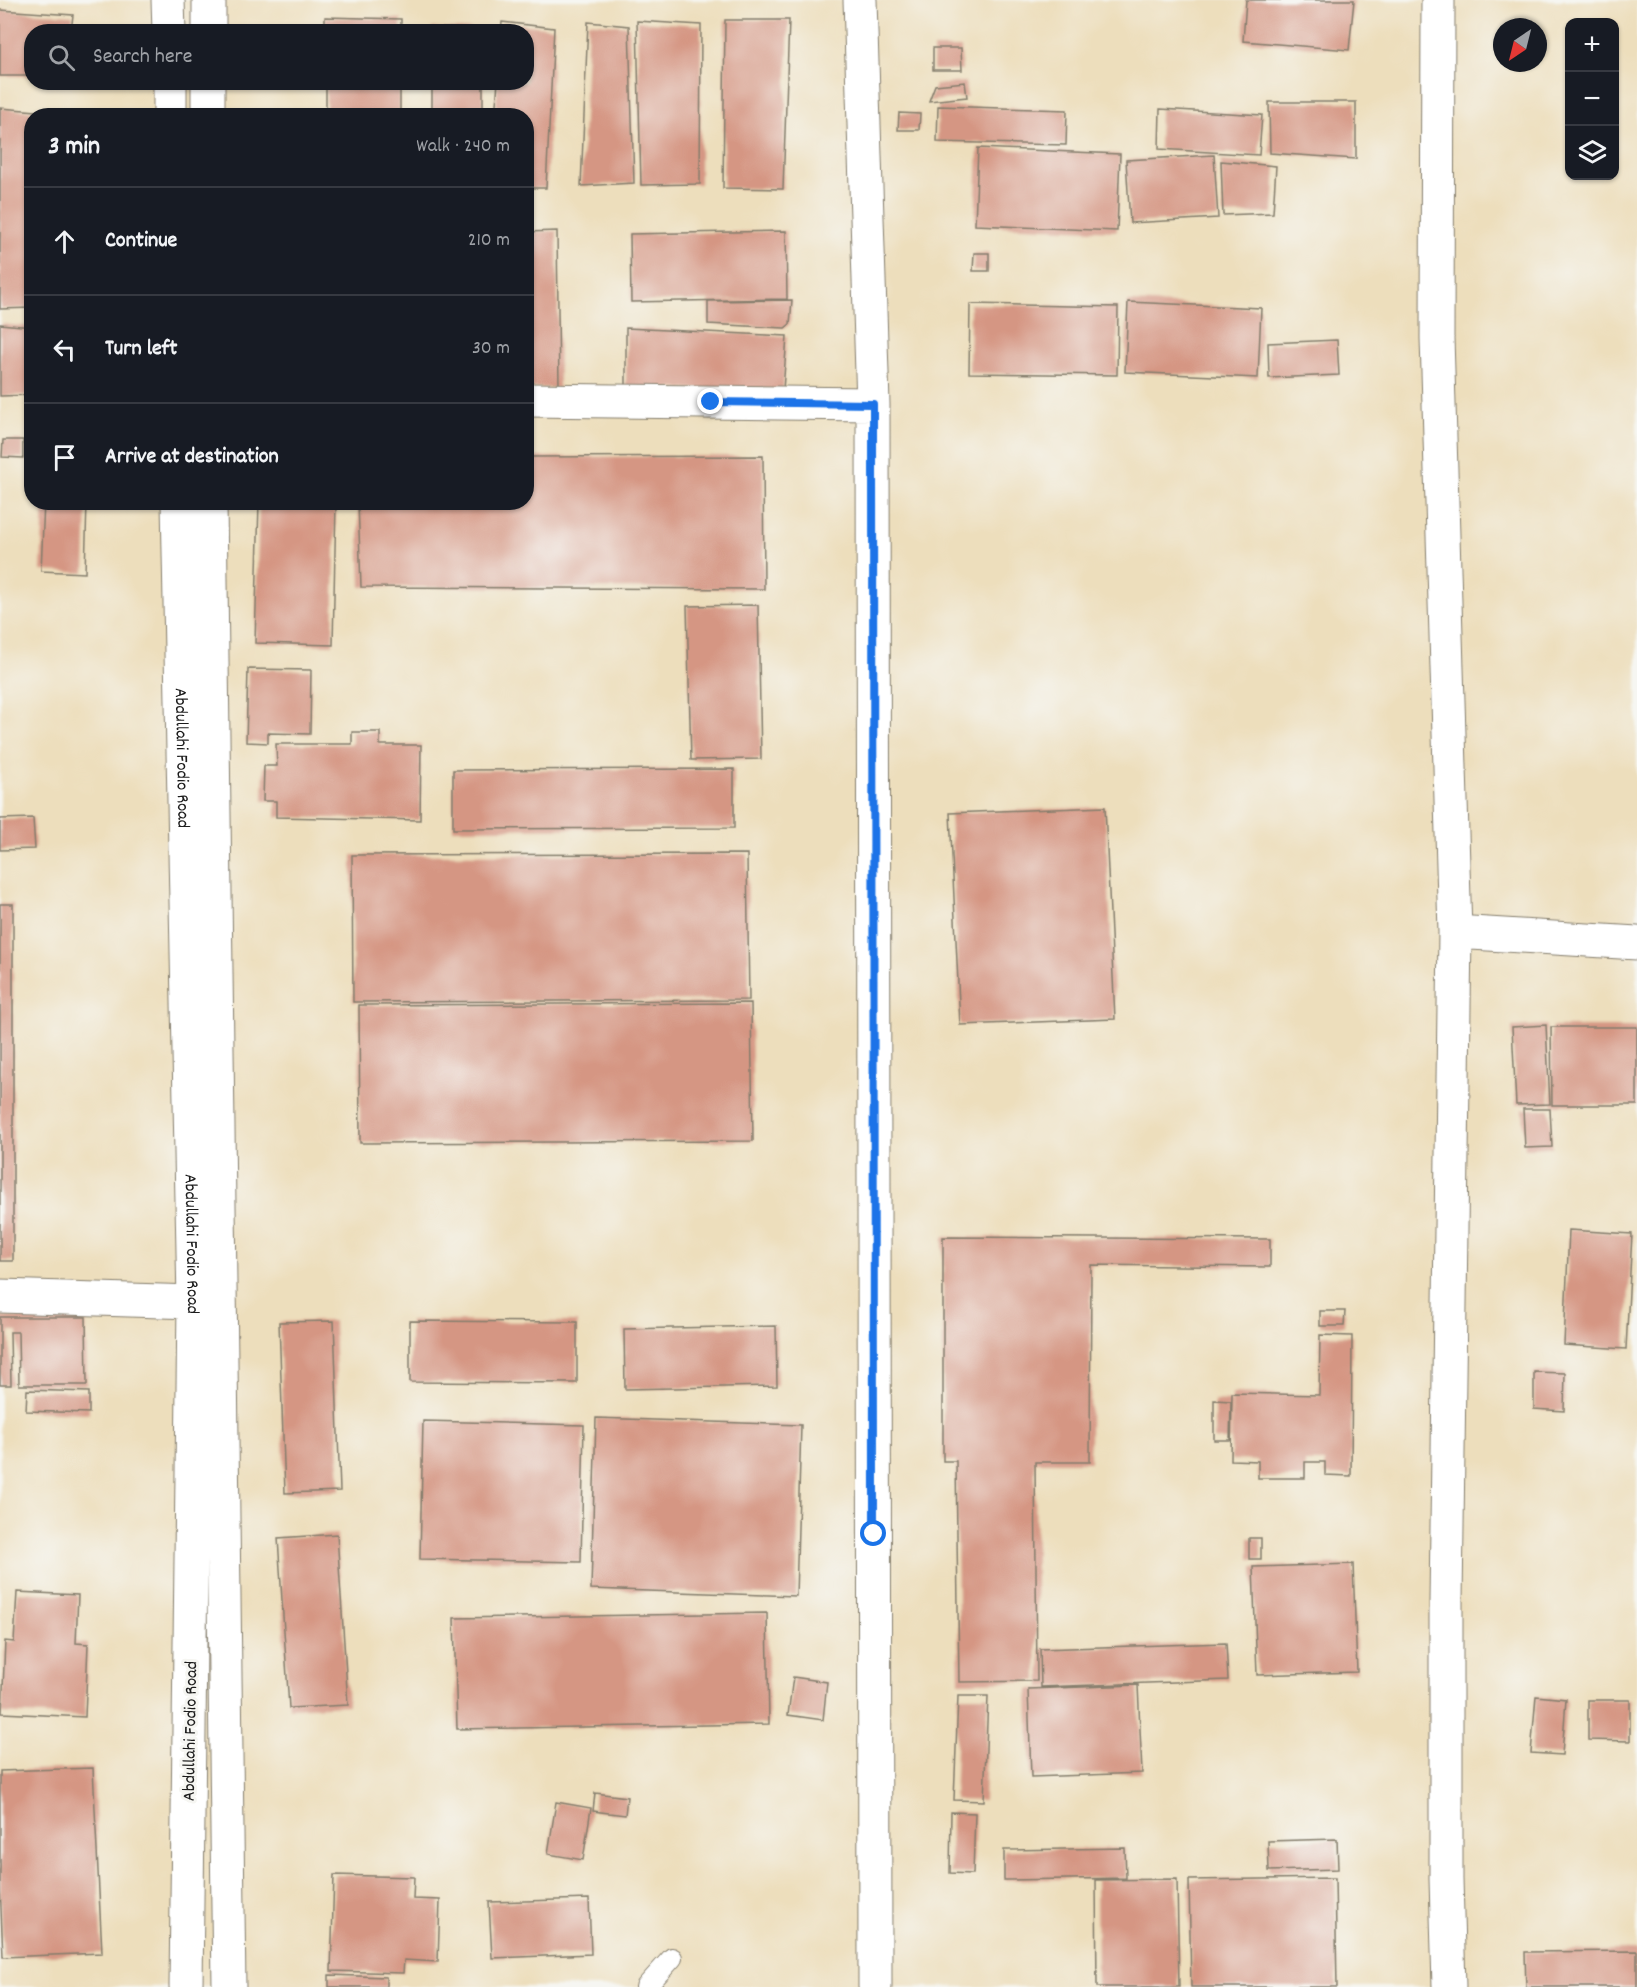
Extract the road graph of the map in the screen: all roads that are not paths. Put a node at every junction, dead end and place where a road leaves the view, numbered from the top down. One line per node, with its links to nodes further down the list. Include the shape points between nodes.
1 (168, 0): 5 (street)
2 (208, 0): 6 (street)
3 (860, 0): 12 (street)
4 (1438, 0): 15 (street, via 1437,338)
5 (169, 24)
6 (208, 24)
7 (170, 90): 9 (street)
8 (208, 90): 10 (street)
9 (170, 108)
10 (208, 108)
11 (534, 400): 12 (street)
12 (873, 404): 23 (street)
13 (178, 510): 18 (street, Abdullahi Fodio Road)
14 (210, 510): 21 (street, Abdullahi Fodio Road)
15 (1455, 932): 16 (street); 24 (street, via 1446,1601)
16 (1637, 943)
17 (0, 1296): 18 (street)
18 (194, 1302): 20 (street, Abdullahi Fodio Road)
19 (672, 1958): 22 (lane)
20 (186, 1987)
21 (229, 1987)
22 (646, 1987)
23 (875, 1987)
24 (1449, 1987)

